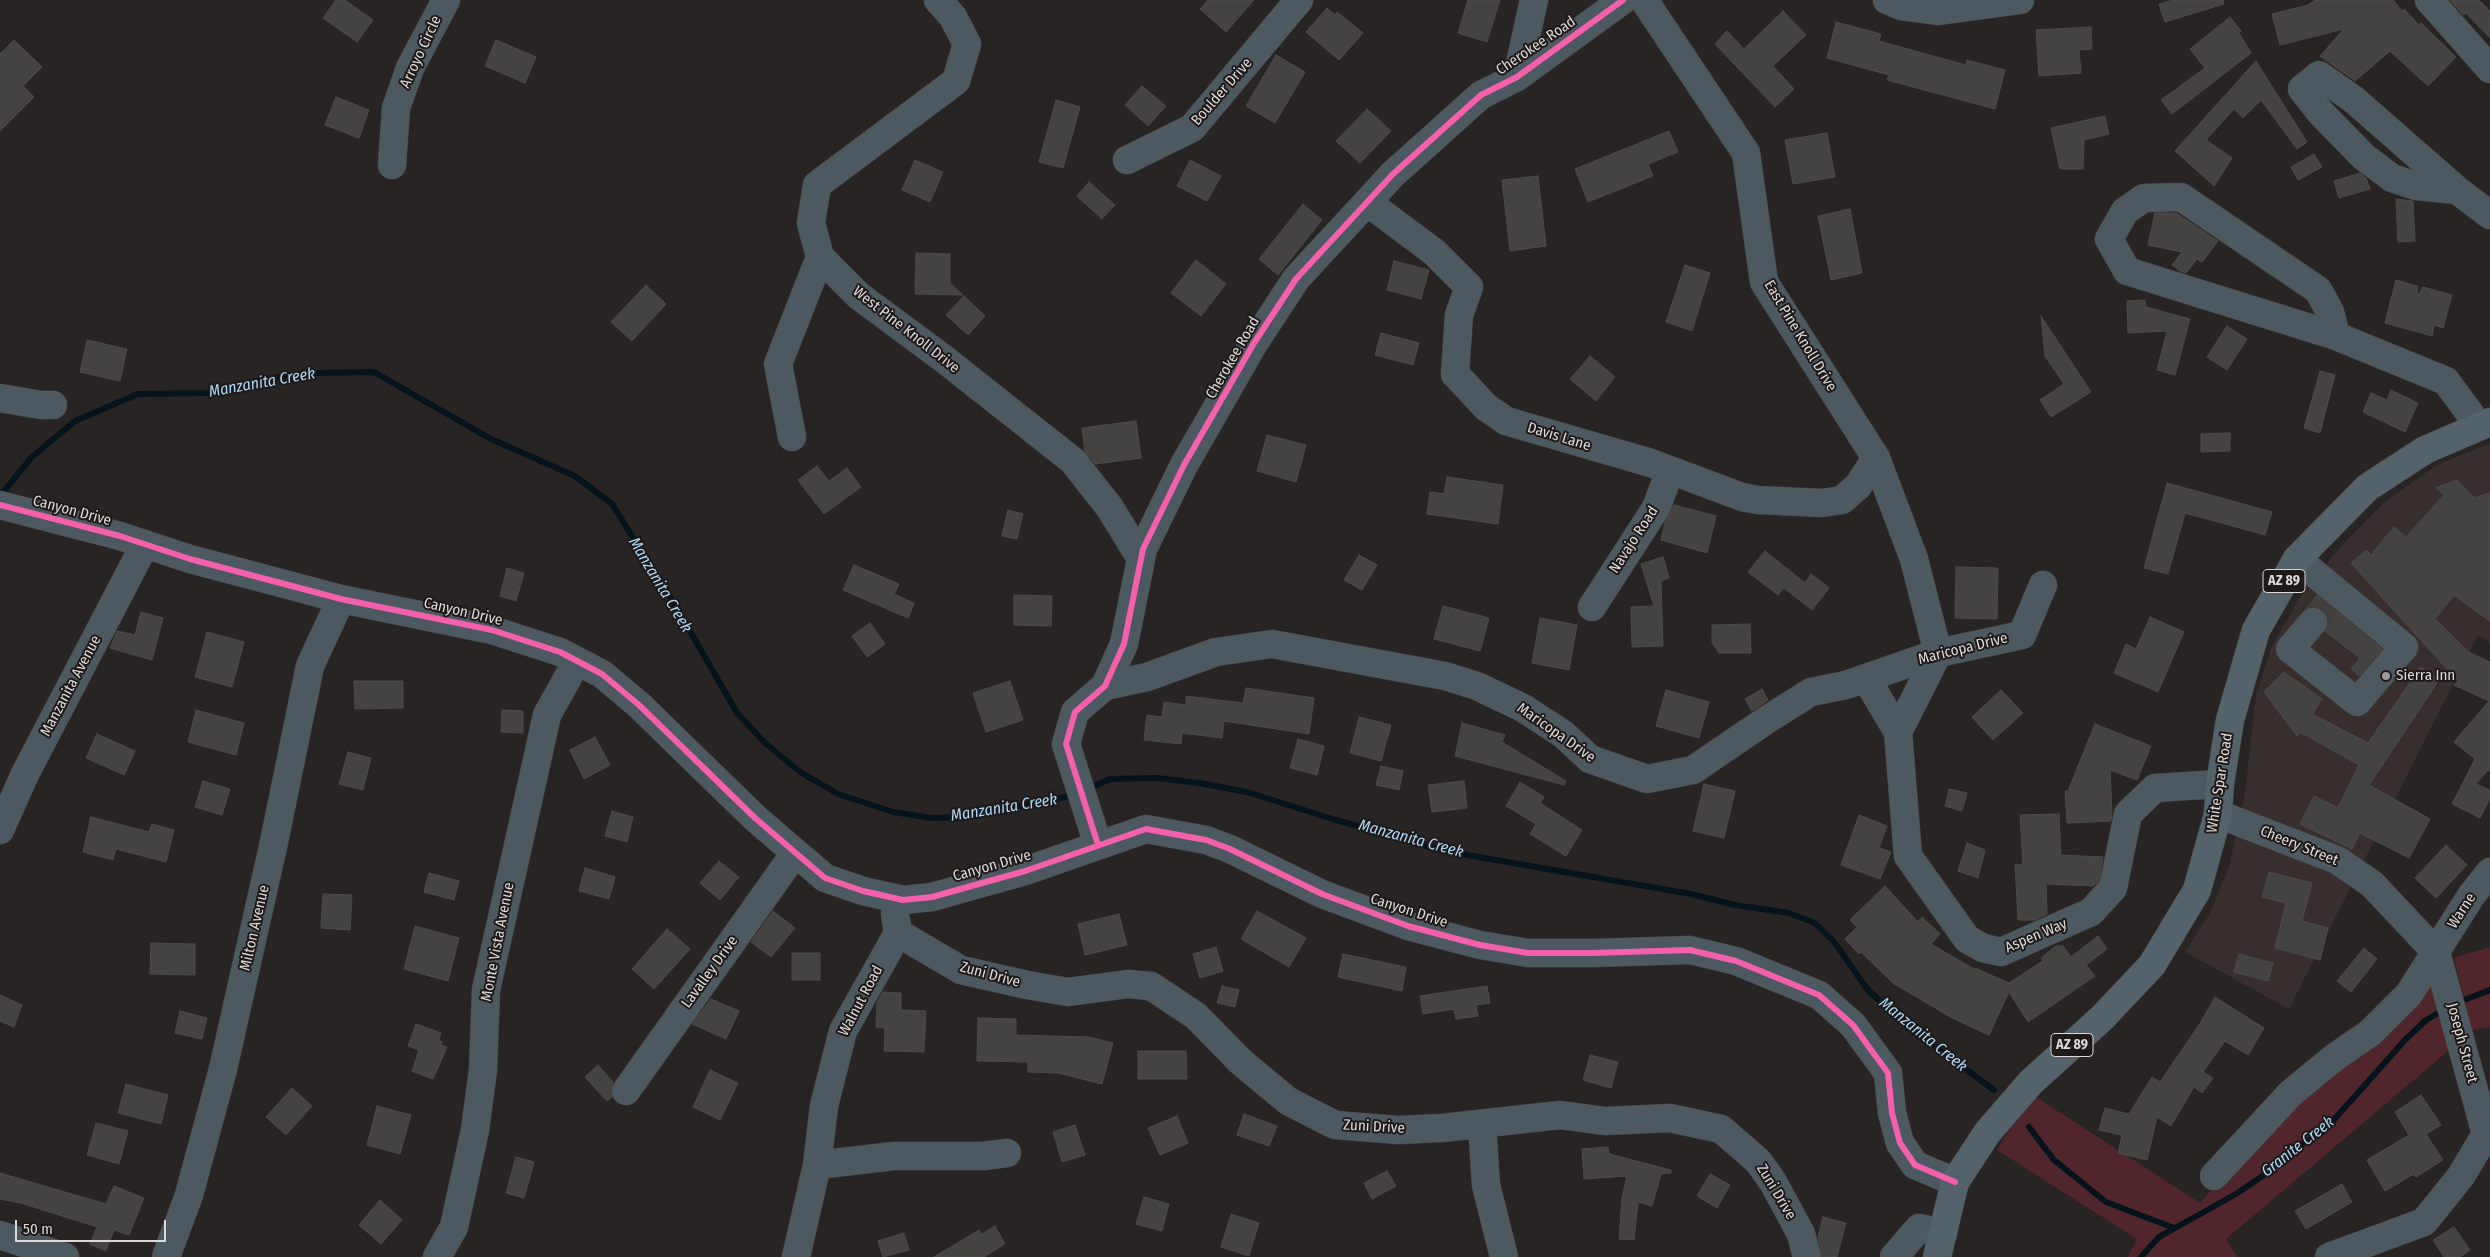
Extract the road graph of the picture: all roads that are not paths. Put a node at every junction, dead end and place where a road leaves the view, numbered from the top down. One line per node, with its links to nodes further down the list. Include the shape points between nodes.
1 (446, 0): 13 (street, Arroyo Circle, via 410,68 396,108)
2 (938, 0): 17 (street, West Pine Knoll Drive, via 953,17 967,44 956,81 817,185 811,223)
3 (1299, 0): 12 (street, Boulder Drive, via 1192,128)
4 (1534, 0): 11 (street)
5 (1623, 0): 11 (street, Cherokee Road)
6 (1644, 0): 23 (street, East Pine Knoll Drive, via 1746,154 1764,282)
7 (1887, 0): 8 (street, via 1901,6 1939,11)
8 (2020, 0)
9 (2429, 0): 10 (street)
10 (2490, 69)
11 (1517, 77): 15 (street, Cherokee Road, via 1481,95 1393,174)
12 (1128, 160)
13 (392, 165)
14 (2457, 190): 14 (street, via 2353,100 2319,76 2302,89 2364,157 2392,178 2416,186); 16 (street)
15 (1367, 202): 24 (street, Davis Lane, via 1434,252 1469,287 1460,315 1454,374 1486,407 1506,421); 27 (street, Cherokee Road, via 1296,279 1254,343 1184,465)
16 (2490, 216)
17 (820, 257): 22 (street, via 778,364); 27 (street, West Pine Knoll Drive, via 858,296 1073,461 1110,508)
18 (2336, 336): 18 (street, via 2330,312 2318,290 2181,197 2144,198 2125,211 2109,239 2127,271); 21 (street, via 2446,381)
19 (0, 398): 20 (street)
20 (53, 405)
21 (2484, 424): 28 (main road, White Spar Road / AZ 89, via 2425,450 2368,487)
22 (792, 438)
23 (1876, 458): 24 (street, Davis Lane, via 1858,486 1842,500 1822,504 1742,497); 35 (street, East Pine Knoll Drive, via 1914,559)
24 (1670, 471): 31 (street, Navajo Road, via 1656,508)
25 (0, 505): 26 (street, Canyon Drive)
26 (144, 544): 30 (street, Canyon Drive); 42 (street, Manzanita Avenue, via 25,774)
27 (1141, 559): 38 (street, Cherokee Road, via 1124,644)
28 (2297, 559): 33 (main road, White Spar Road / AZ 89); 34 (street, via 2334,595 2404,647 2357,702)
29 (2043, 585): 35 (street, Maricopa Drive, via 2022,635)
30 (341, 598): 36 (street, Canyon Drive, via 492,630 560,652); 59 (street, Milton Avenue, via 310,666 223,1070 189,1195)
31 (1592, 607)
32 (2313, 622): 34 (street)
33 (2256, 630): 34 (street); 40 (main road, White Spar Road / AZ 89, via 2230,720)
34 (2290, 649)
35 (1938, 653): 37 (street, Maricopa Drive); 39 (street)
36 (577, 661): 44 (street, Canyon Drive, via 602,674 639,705); 60 (street, Monte Vista Avenue, via 547,715 486,990 483,1070 475,1130 454,1227)
37 (1866, 678): 38 (street, Maricopa Drive, via 1811,692 1693,770 1647,779 1590,759 1562,734 1523,708 1477,686 1445,676 1272,644 1216,652 1147,677); 39 (street)
38 (1105, 686): 43 (street, Cherokee Road, via 1075,712 1066,744)
39 (1898, 732): 40 (street, Aspen Way, via 1908,856 1966,939 1983,948 2002,952 2091,912 2113,888 2128,814 2155,788)
40 (2220, 784): 41 (main road, White Spar Road / AZ 89)
41 (2218, 814): 48 (street, Cheery Street, via 2337,860 2372,884); 55 (main road, White Spar Road / AZ 89, via 2197,890 2152,965 2102,1018 2031,1082 1987,1133)
42 (0, 830)
43 (1098, 845): 46 (street, Canyon Drive, via 1025,871 932,896 903,900); 55 (street, Canyon Drive, via 1146,829 1206,840 1322,894 1408,926 1480,945 1528,953 1690,950 1736,961 1780,978 1819,995 1853,1026 1888,1073 1892,1113 1900,1143 1915,1165)
44 (795, 853): 46 (street, Canyon Drive, via 825,878); 49 (street, Lavalley Drive)
45 (2490, 872): 48 (street, Warne)
46 (893, 898): 47 (street)
47 (898, 933): 50 (street, Zuni Drive, via 961,970 1027,985 1068,992 1128,984 1151,986 1196,1016 1240,1061 1288,1101 1335,1125 1398,1130); 53 (street, Walnut Road, via 843,1031 824,1106)
48 (2436, 952): 51 (street, Joseph Street); 54 (street, Warne, via 2409,994 2370,1033 2291,1093)
49 (626, 1091)
50 (1482, 1124): 62 (street, via 1486,1185); 63 (street, Zuni Drive, via 1560,1115 1605,1121 1670,1118 1721,1129 1758,1161 1773,1182 1801,1234)
51 (2488, 1134): 65 (street, Joseph Street, via 2461,1176 2424,1222)
52 (1007, 1153): 53 (street, via 894,1156)
53 (816, 1165): 61 (street, Walnut Road)
54 (2214, 1176)
55 (1954, 1182): 57 (main road, White Spar Road / AZ 89)
56 (0, 1235): 58 (street)
57 (1940, 1245): 64 (street, via 1919,1228)
58 (65, 1257)
59 (166, 1257)
60 (437, 1257)
61 (796, 1257)
62 (1504, 1257)
63 (1807, 1257)
64 (1894, 1257)
65 (2329, 1257)

